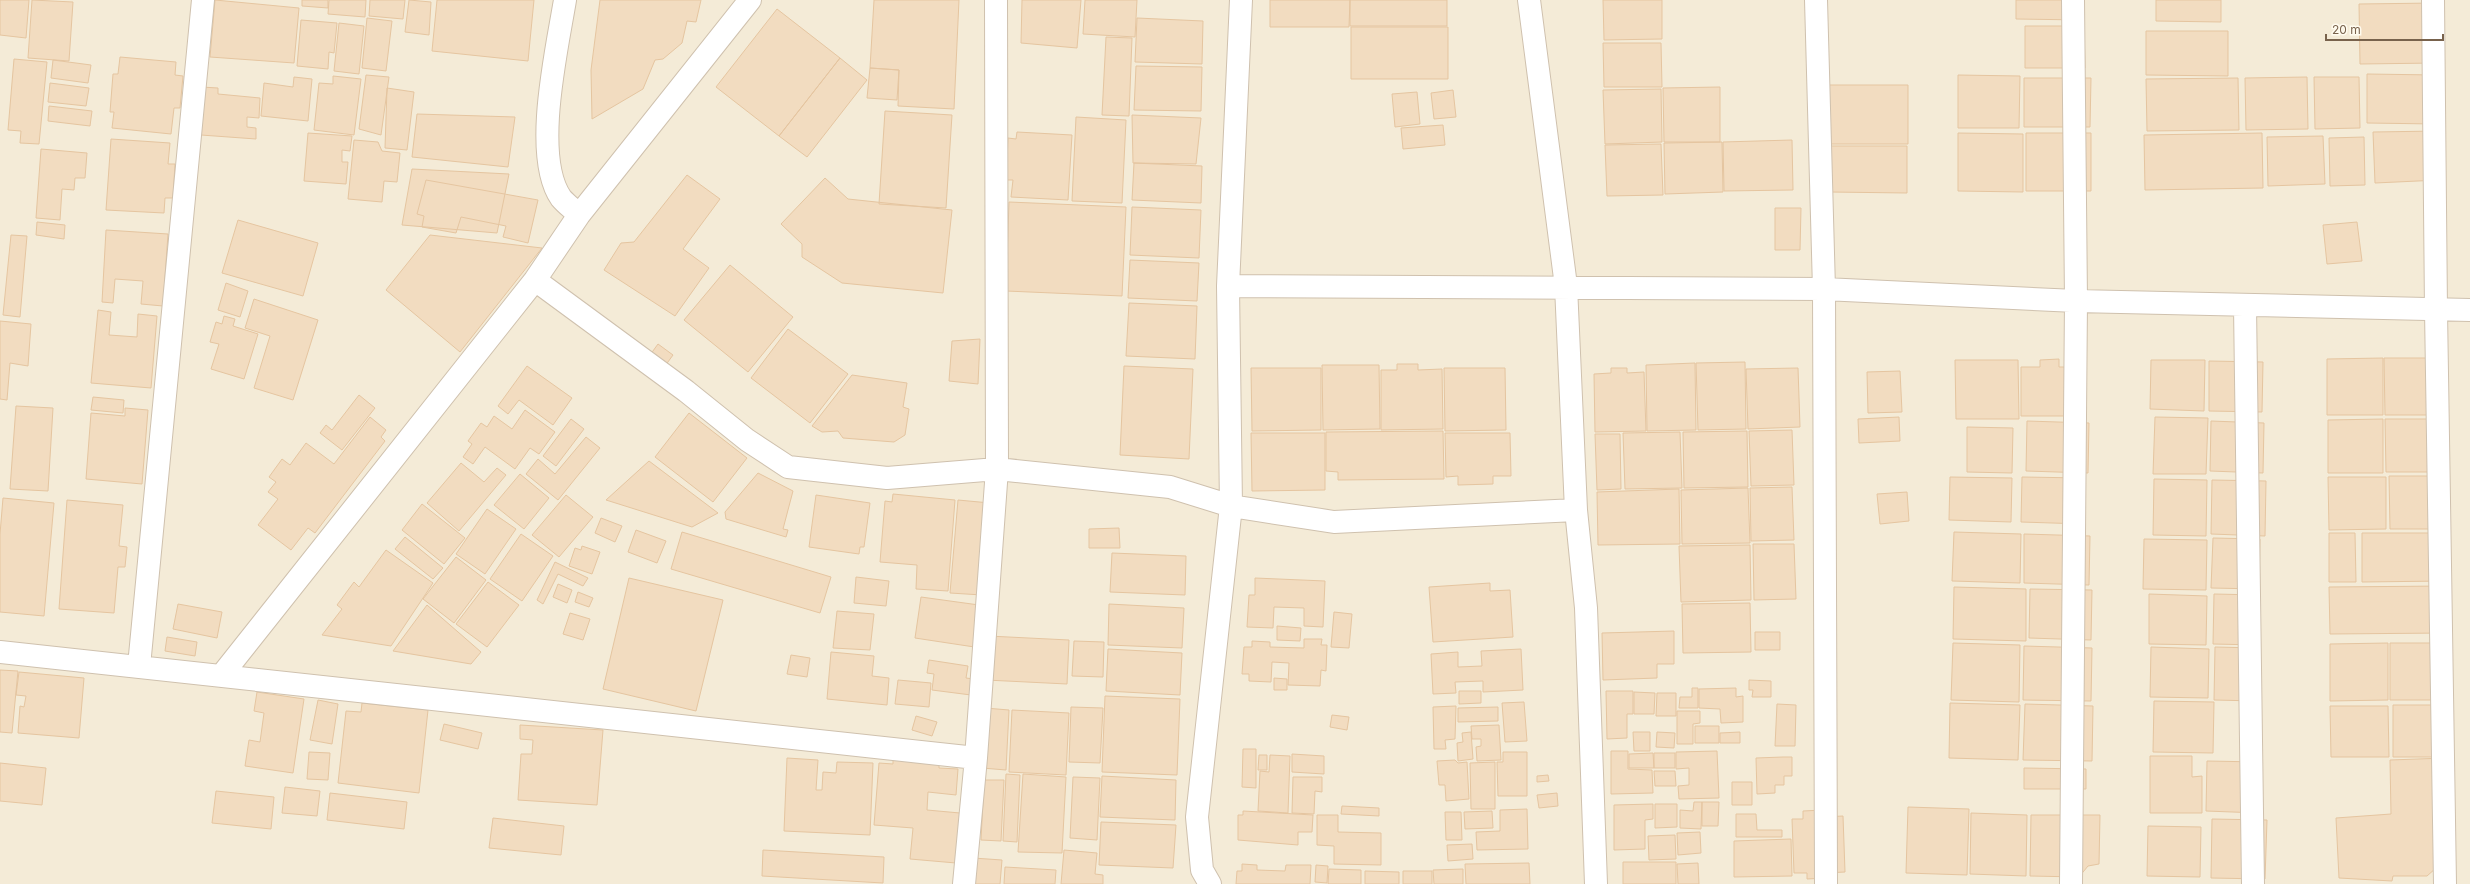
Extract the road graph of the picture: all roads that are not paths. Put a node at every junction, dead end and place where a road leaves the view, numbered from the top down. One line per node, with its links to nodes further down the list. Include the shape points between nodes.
1 (203, 0): 23 (street)
2 (565, 0): 10 (street, via 548,116 549,166 561,197)
3 (750, 0): 10 (street)
4 (996, 0): 19 (street)
5 (1241, 0): 12 (street)
6 (1529, 0): 13 (street)
7 (1816, 0): 14 (street)
8 (2073, 0): 15 (street)
9 (2433, 0): 17 (street)
10 (579, 215): 11 (street)
11 (535, 280): 19 (street, via 686,391 747,440 788,467 887,478); 24 (street)
12 (1228, 286): 13 (street); 20 (street)
13 (1566, 286): 14 (street); 21 (street)
14 (1824, 288): 15 (street); 29 (street)
15 (2076, 301): 16 (street); 30 (street)
16 (2245, 306): 17 (street); 31 (street)
17 (2436, 310): 18 (street); 32 (street)
18 (2470, 310)
19 (997, 469): 20 (street, via 1170,487); 25 (street)
20 (1231, 506): 21 (street, via 1334,522); 27 (street, via 1197,818 1202,870)
21 (1576, 510): 28 (street, via 1586,608)
22 (0, 652): 23 (street)
23 (139, 666): 24 (street)
24 (221, 676): 25 (street)
25 (976, 758): 26 (street)
26 (964, 884)
27 (1210, 884)
28 (1596, 884)
29 (1826, 884)
30 (2071, 884)
31 (2253, 884)
32 (2445, 884)

